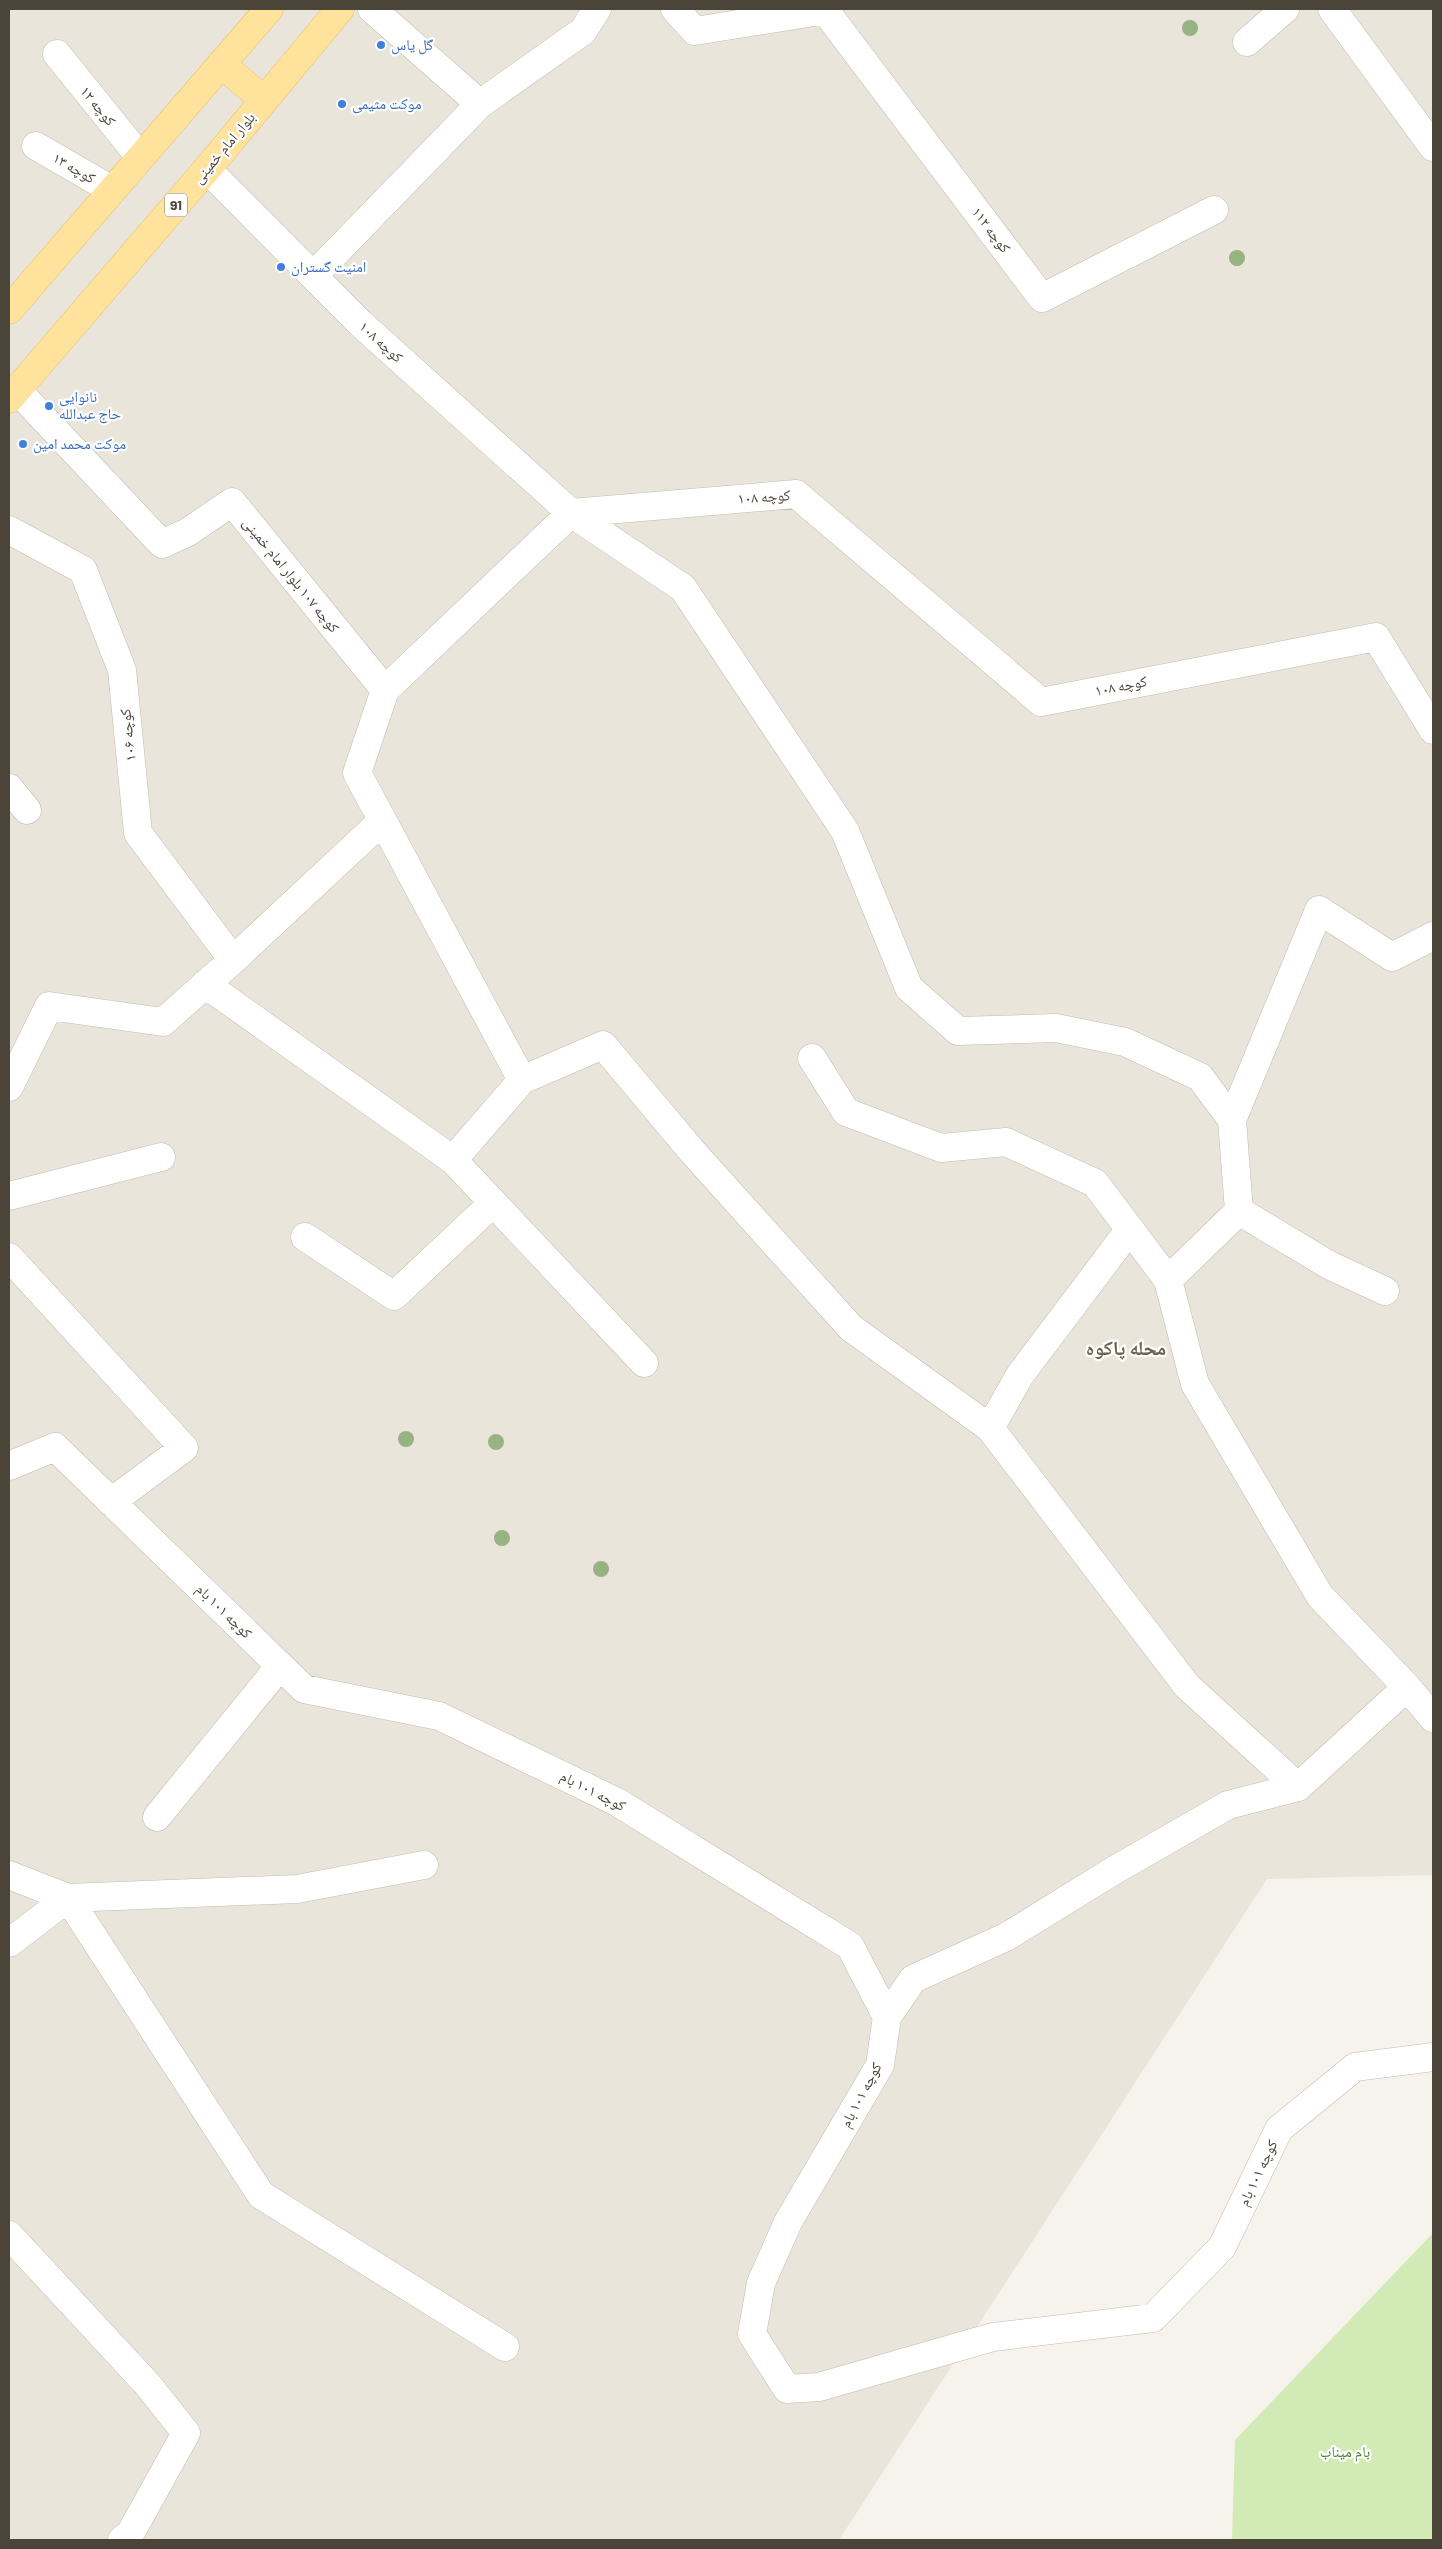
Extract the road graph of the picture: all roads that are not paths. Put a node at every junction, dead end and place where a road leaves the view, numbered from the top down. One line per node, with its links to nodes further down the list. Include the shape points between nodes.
1 (269, 9): 11 (main road)
2 (340, 9): 12 (main road, بلوار امام خمینی / 91)
3 (372, 9): 13 (street)
4 (597, 9): 13 (street, via 584,31)
5 (675, 9): 8 (street, via 695,30)
6 (1285, 9): 9 (street)
7 (1332, 9): 15 (street)
8 (825, 10): 19 (street, کوچه ۱۱۲, via 1042,298)
9 (1246, 42)
10 (57, 54): 16 (street, کوچه ۱۲)
11 (221, 64): 12 (main road); 16 (main road)
12 (264, 100): 17 (main road, بلوار امام خمینی / 91)
13 (480, 104): 20 (street)
14 (36, 146): 18 (street, کوچه ۱۳)
15 (1433, 147)
16 (140, 157): 18 (main road)
17 (207, 169): 20 (street, کوچه ۱۰۸); 22 (main road, بلوار امام خمینی / 91)
18 (112, 190): 21 (main road)
19 (1214, 210)
20 (313, 276): 23 (street, کوچه ۱۰۸, via 360,323)
21 (9, 310)
22 (13, 394): 25 (street, کوچه ۱۰۷ بلوار امام خمینی, via 162,544 188,532 232,502)
23 (571, 513): 25 (street); 26 (street, کوچه ۱۰۸, via 796,494 1041,702 1376,637); 36 (street, via 682,588 845,831 908,988 958,1031 1056,1028 1125,1042 1200,1077)
24 (9, 530): 31 (street, کوچه ۱۰۶, via 83,570 122,670 138,834)
25 (385, 690): 29 (street, via 357,773)
26 (1433, 730)
27 (9, 788): 28 (street)
28 (27, 810)
29 (382, 822): 31 (street); 34 (street)
30 (1433, 936): 36 (street, via 1392,957 1319,910)
31 (233, 960): 32 (street)
32 (205, 984): 35 (street, via 163,1022 49,1006); 38 (street)
33 (812, 1058): 42 (street, via 846,1112 941,1148 1006,1142 1095,1183)
34 (522, 1080): 38 (street); 48 (street, via 603,1045 691,1150 851,1328)
35 (9, 1086)
36 (1232, 1120): 41 (street)
37 (161, 1157): 39 (street)
38 (453, 1160): 40 (street)
39 (9, 1196)
40 (493, 1203): 43 (street, via 394,1296); 47 (street)
41 (1240, 1211): 45 (street); 46 (street, via 1329,1265)
42 (1130, 1230): 45 (street); 48 (street, via 1020,1375)
43 (305, 1237)
44 (9, 1257): 50 (street, via 184,1448)
45 (1168, 1280): 52 (street, via 1195,1384 1320,1596)
46 (1385, 1291)
47 (644, 1363)
48 (990, 1428): 54 (street, via 1187,1686)
49 (9, 1466): 50 (street, کوچه ۱۰۱ بام, via 54,1447)
50 (111, 1502): 51 (street, کوچه ۱۰۱ بام)
51 (280, 1666): 55 (street); 60 (street, کوچه ۱۰۱ بام, via 304,1689 439,1716 617,1802 850,1946)
52 (1407, 1687): 53 (street); 54 (street)
53 (1433, 1718)
54 (1298, 1787): 60 (street, via 1228,1804 1006,1937 912,1979)
55 (157, 1817)
56 (424, 1865): 58 (street, via 297,1889)
57 (9, 1875): 58 (street)
58 (68, 1898): 59 (street); 63 (street, via 262,2195)
59 (9, 1943)
60 (887, 2017): 61 (street, کوچه ۱۰۱ بام, via 880,2065 788,2222 761,2283 752,2334 787,2389 819,2387 993,2337 1153,2318 1222,2247 1279,2129 1355,2066)
61 (1433, 2057)
62 (9, 2235): 64 (street, via 148,2385 186,2433 130,2534)
63 (505, 2347)
64 (122, 2540)

